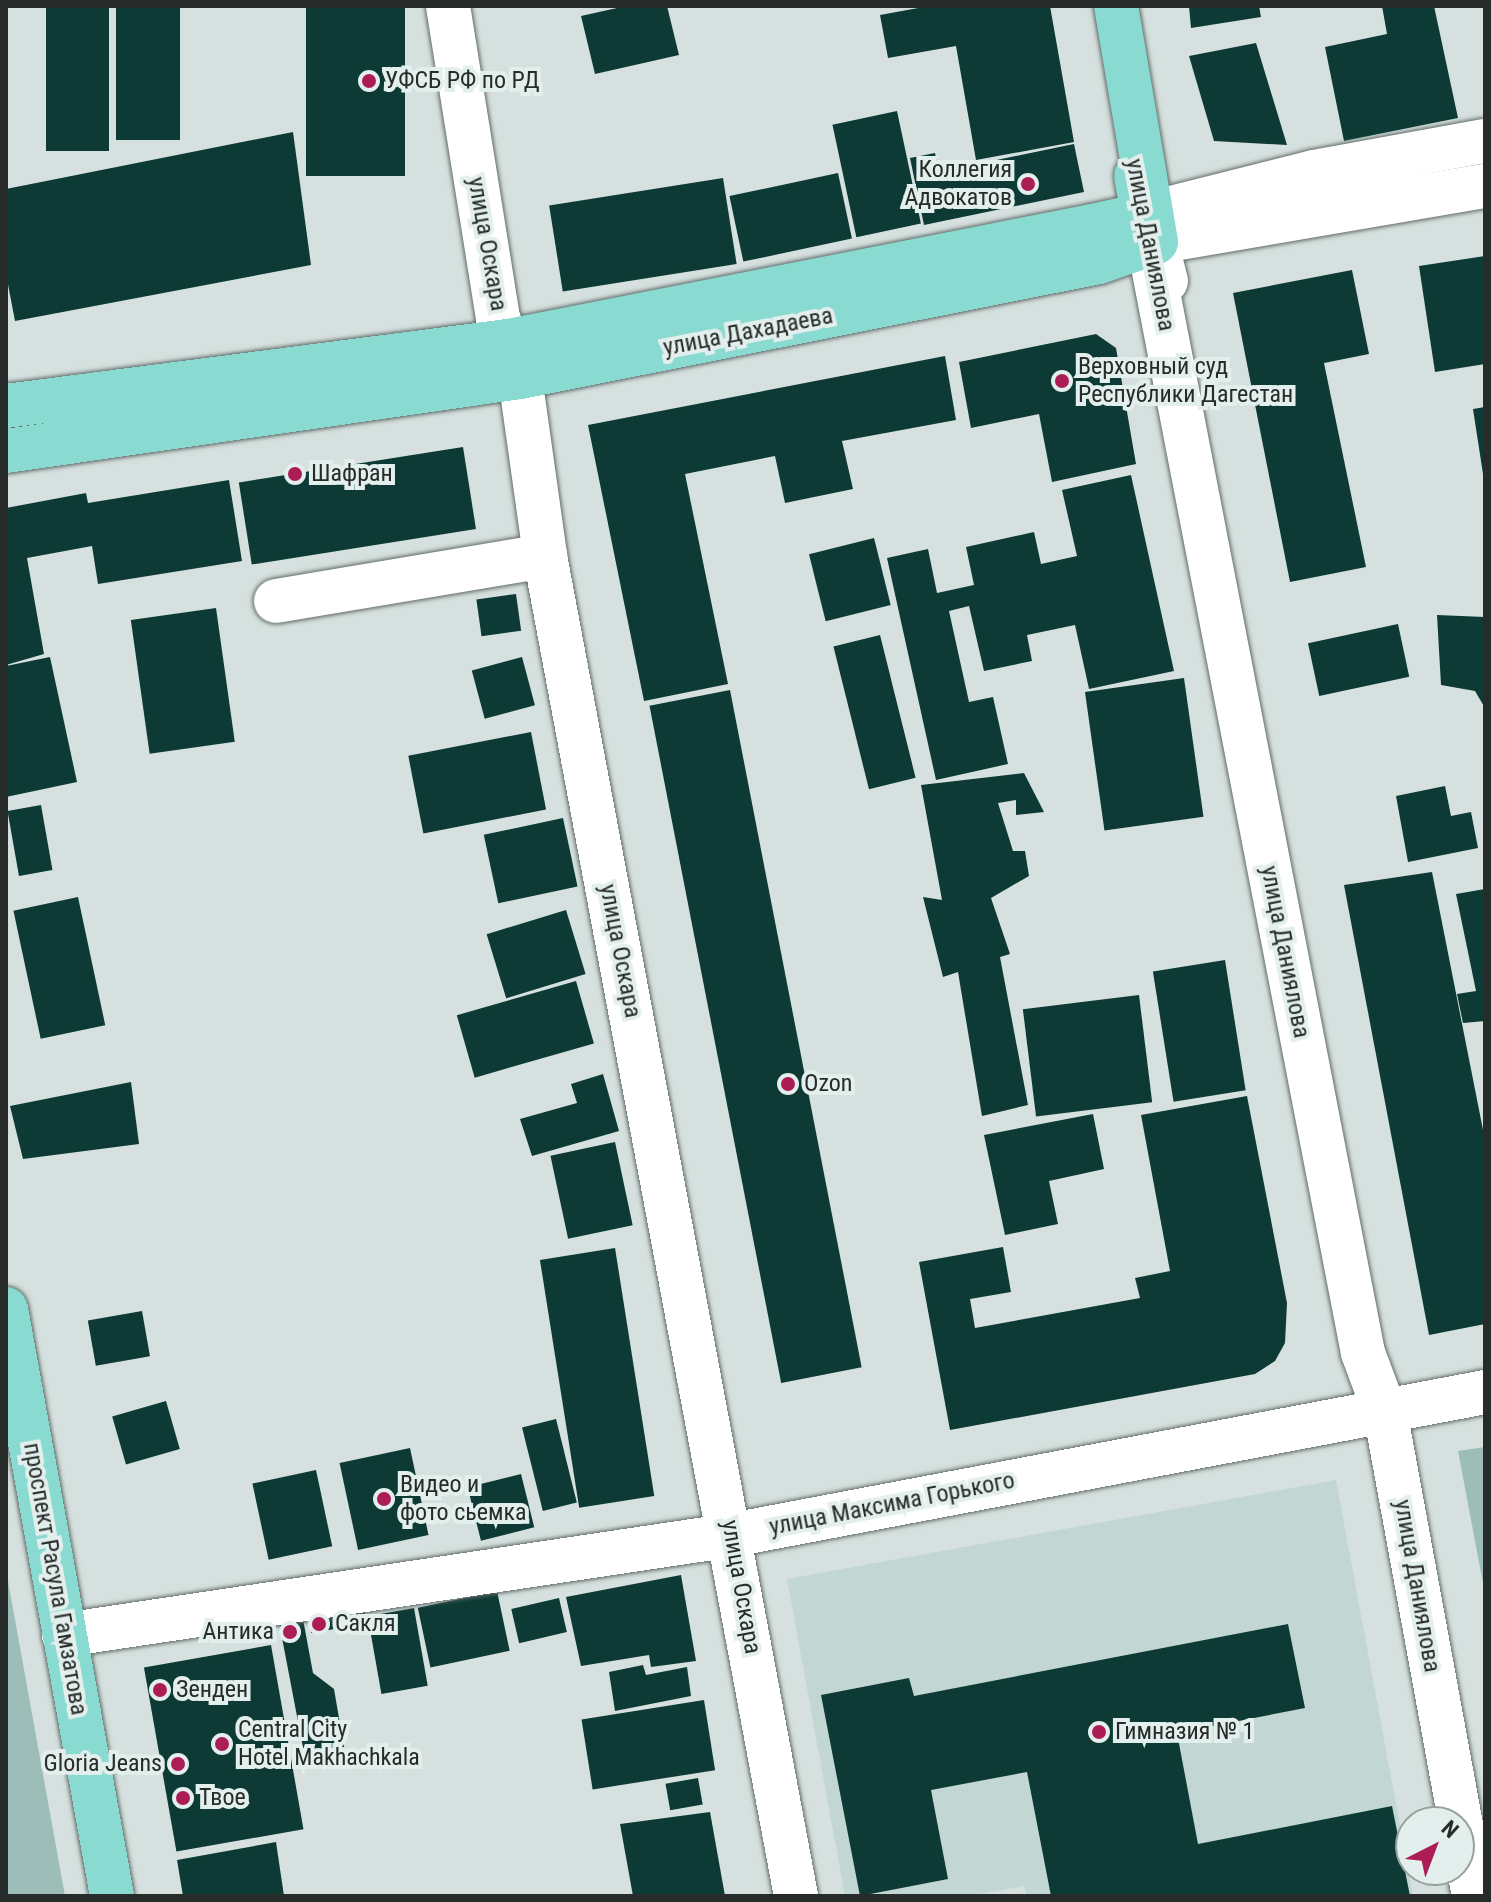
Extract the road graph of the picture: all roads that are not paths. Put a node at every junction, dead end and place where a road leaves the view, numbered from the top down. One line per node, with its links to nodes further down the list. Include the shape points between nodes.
1 (448, 6): 7 (street, улица Оскара, via 498,318)
2 (1106, 6): 6 (main road, улица Даниялова)
3 (1116, 6): 6 (main road, улица Даниялова)
4 (1485, 141): 6 (street, улица Дахадаева, via 1314,172)
5 (1485, 186): 6 (street, улица Дахадаева)
6 (1150, 229): 7 (main road, улица Дахадаева); 14 (street, улица Даниялова, via 1220,632 1363,1353)
7 (514, 359): 8 (main road, улица Дахадаева); 9 (main road, улица Дахадаева); 10 (street, улица Оскара)
8 (6, 406)
9 (6, 451)
10 (545, 556): 11 (street); 15 (street, улица Оскара)
11 (276, 601)
12 (6, 1309): 16 (main road, проспект Расула Гамзатова)
13 (1485, 1392): 14 (street, улица Максима Горького)
14 (1387, 1412): 15 (street, улица Максима Горького); 19 (street, улица Даниялова)
15 (732, 1535): 16 (street, улица Максима Горького); 18 (street, улица Оскара)
16 (64, 1635): 17 (main road, проспект Расула Гамзатова)
17 (112, 1896)
18 (796, 1896)
19 (1474, 1896)

